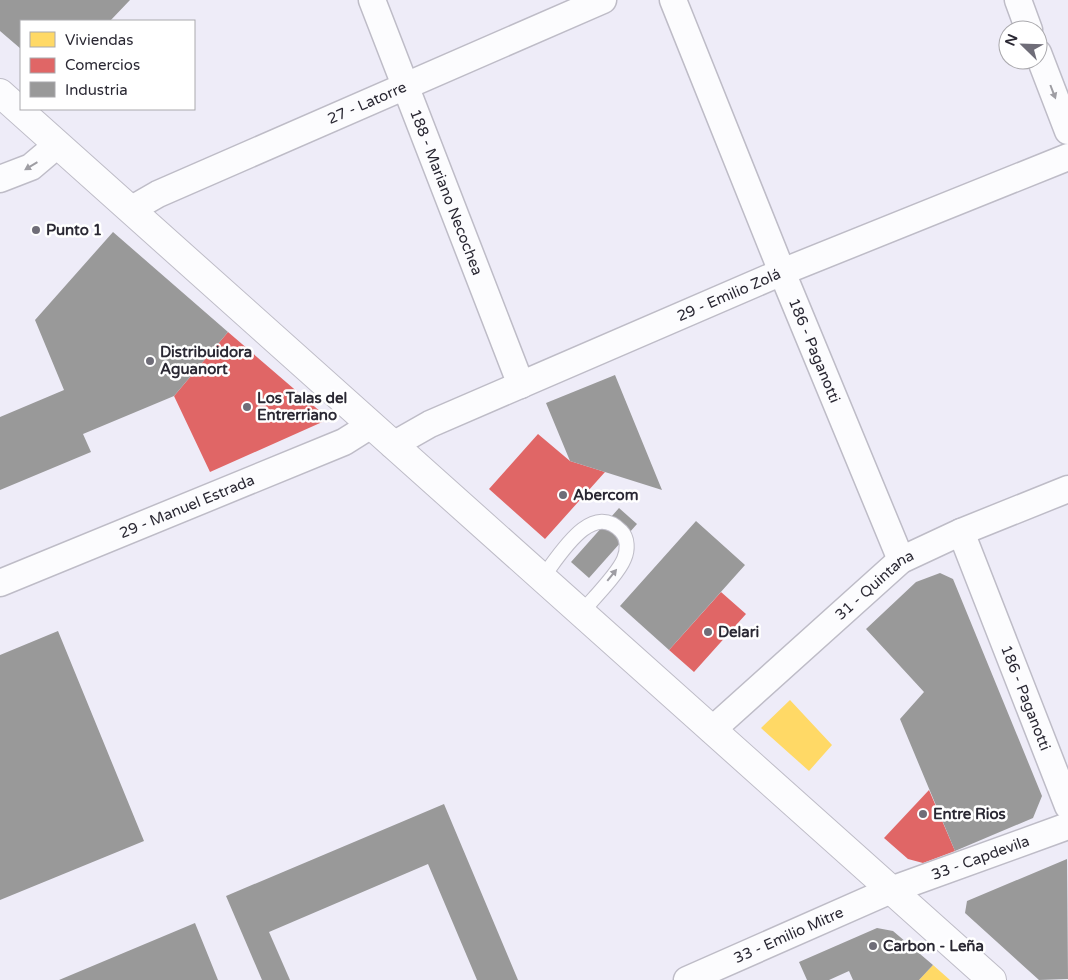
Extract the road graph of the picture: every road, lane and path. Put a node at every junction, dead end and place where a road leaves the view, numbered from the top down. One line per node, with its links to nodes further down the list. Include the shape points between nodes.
1 (372, 0): 7 (street, 188 - Mariano Necochea)
2 (603, 0): 7 (street, 27 - Latorre)
3 (673, 0): 14 (street, 186 - Paganotti)
4 (1018, 0): 5 (street)
5 (1025, 20)
6 (1045, 70): 9 (street, one-way to 9)
7 (404, 86): 13 (street, 27 - Latorre, via 158,194); 15 (street, 188 - Mariano Necochea)
8 (0, 93): 10 (main road)
9 (1068, 131)
10 (57, 145): 12 (street, one-way to 12, via 31,167); 13 (main road)
11 (1068, 157): 14 (street, 29 - Emilio Zolá)
12 (0, 179)
13 (132, 209): 16 (main road)
14 (782, 272): 15 (street, 29 - Emilio Zolá); 20 (street, 186 - Paganotti)
15 (521, 385): 17 (street, 29 - Emilio Zolá, via 430,424)
16 (371, 425): 17 (main road); 21 (street, 29 - Manuel Estrada, via 344,442)
17 (393, 445): 22 (main road)
18 (1068, 489): 19 (street, 31 - Quintana)
19 (961, 532): 20 (street, 31 - Quintana); 25 (street, 186 - Paganotti)
20 (901, 560): 24 (street, 31 - Quintana)
21 (2, 577)
22 (542, 578): 23 (main road); 23 (lane, one-way to 22, via 624,560 628,548 616,525 592,522 581,530)
23 (581, 613): 24 (main road)
24 (712, 730): 27 (main road)
25 (1068, 806)
26 (1068, 826): 27 (street, 33 - Capdevila)
27 (891, 890): 28 (street, 33 - Emilio Mitre); 29 (main road)
28 (687, 980)
29 (992, 980)

